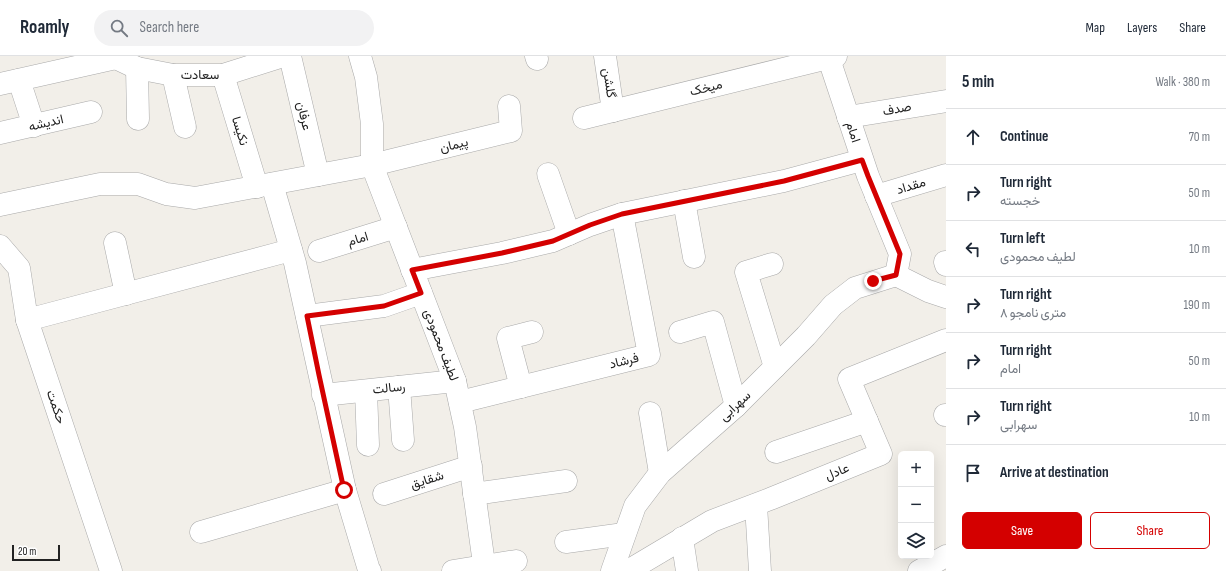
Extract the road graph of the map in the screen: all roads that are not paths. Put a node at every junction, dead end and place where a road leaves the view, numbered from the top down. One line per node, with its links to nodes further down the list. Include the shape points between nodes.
1 (283, 56): 8 (street, سعادت)
2 (290, 56): 24 (street, عرفان)
3 (360, 56): 22 (street, لطیف محمودی, via 366,77 372,124)
4 (605, 56): 13 (street, گلشن)
5 (116, 57): 7 (street, سعادت); 10 (street, سعادت)
6 (831, 57): 13 (street, میخک); 15 (street, امام)
7 (137, 68): 9 (street, سعادت); 17 (street)
8 (210, 69): 9 (street, سعادت); 26 (street, نکیسا)
9 (173, 75): 19 (street)
10 (9, 82): 18 (street)
11 (946, 101): 15 (street, صدف)
12 (510, 106): 22 (street, پیمان, via 511,131)
13 (613, 111): 16 (street, میخک)
14 (91, 112): 18 (street, اندیشه)
15 (848, 117): 21 (street, امام)
16 (584, 118)
17 (138, 119)
18 (34, 126): 20 (street, اندیشه)
19 (185, 127)
20 (0, 133)
21 (862, 160): 27 (street, امام); 28 (street, via 784,181)
22 (372, 166): 24 (street); 31 (street, لطیف محمودی)
23 (548, 174): 32 (street)
24 (318, 175): 26 (street)
25 (946, 175): 27 (street, مقداد)
26 (264, 185): 29 (street, via 195,198 166,194 138,184 100,184); 35 (street, نکیسا)
27 (876, 196): 40 (street, امام, via 900,254)
28 (684, 201): 30 (street); 37 (street)
29 (0, 205)
30 (622, 214): 32 (street); 52 (street, فرشاد, via 649,355)
31 (396, 227): 36 (street, امام); 39 (street, لطیف محمودی)
32 (569, 234): 39 (street, via 553,241 502,253)
33 (114, 243): 42 (street)
34 (0, 246): 45 (street, حکمت, via 19,268)
35 (291, 250): 42 (street); 44 (street, نکیسا)
36 (319, 251)
37 (694, 257)
38 (772, 264): 49 (street, via 746,272)
39 (412, 270): 41 (street, لطیف محمودی)
40 (896, 275): 43 (street); 49 (street, سهرابی, via 855,288 833,305)
41 (421, 293): 44 (street, via 384,306); 50 (street, لطیف محمودی)
42 (126, 294): 45 (street)
43 (946, 297)
44 (307, 316): 54 (street, نکیسا)
45 (27, 320): 77 (street, حکمت)
46 (532, 332): 52 (street, via 508,338)
47 (680, 332): 56 (street, via 713,322)
48 (946, 340): 58 (street, عادل, via 849,379)
49 (775, 367): 56 (street, سهرابی)
50 (455, 381): 51 (street, رسالت); 55 (street, لطیف محمودی)
51 (398, 387): 53 (street, رسالت); 59 (street)
52 (521, 387): 55 (street, فرشاد)
53 (366, 391): 54 (street, رسالت); 60 (street)
54 (323, 395): 65 (street, نکیسا)
55 (460, 402): 62 (street, لطیف محمودی)
56 (736, 406): 63 (street, سهرابی)
57 (650, 413): 63 (street)
58 (867, 421): 61 (street); 68 (street, عادل, via 881,454)
59 (403, 440)
60 (368, 445)
61 (776, 452)
62 (470, 466): 66 (street, شقایق); 67 (street, لطیف محمودی)
63 (660, 473): 70 (street, سهرابی, via 635,506)
64 (566, 481): 67 (street)
65 (344, 490): 69 (street); 78 (street, نکیسا)
66 (384, 494)
67 (474, 494): 75 (street, لطیف محمودی)
68 (756, 505): 71 (street, عادل, via 712,521); 82 (street)
69 (201, 532)
70 (624, 534): 72 (street); 80 (street, سهرابی)
71 (682, 538): 76 (street, عادل); 81 (street)
72 (566, 542)
73 (946, 556): 83 (street)
74 (516, 562): 75 (street)
75 (485, 568): 79 (street)
76 (635, 569)
77 (111, 571)
78 (370, 571)
79 (454, 571)
80 (612, 571)
81 (687, 571)
82 (760, 571)
83 (920, 571)

